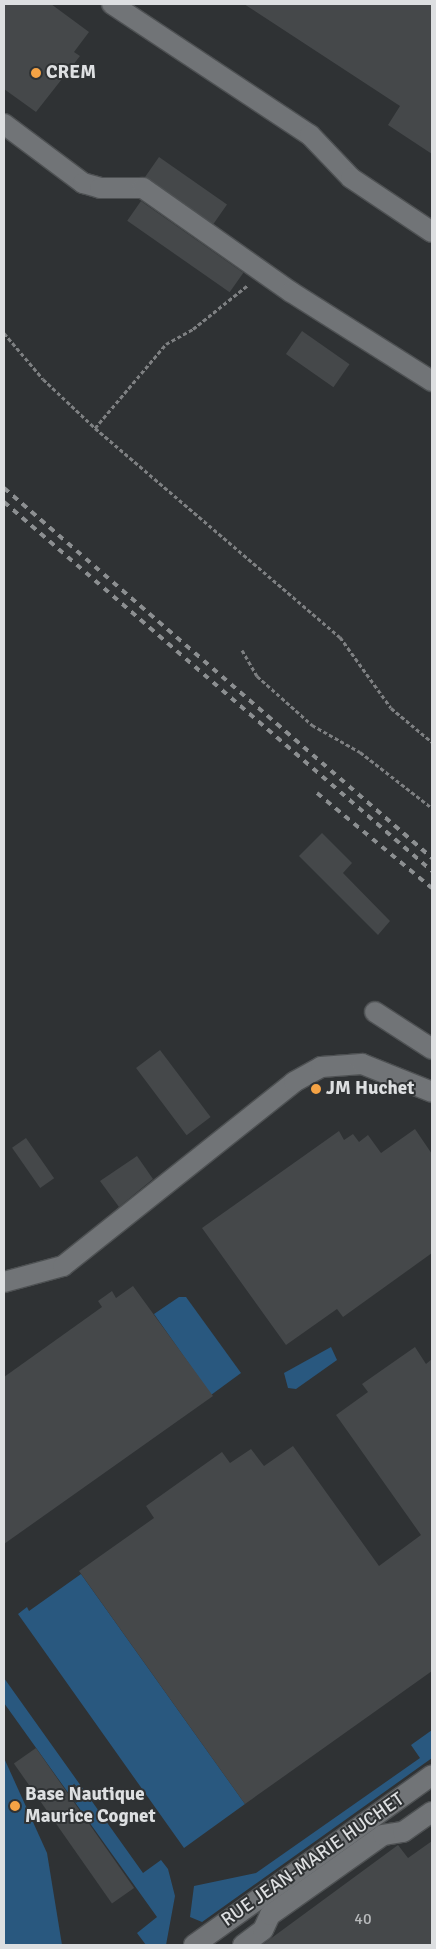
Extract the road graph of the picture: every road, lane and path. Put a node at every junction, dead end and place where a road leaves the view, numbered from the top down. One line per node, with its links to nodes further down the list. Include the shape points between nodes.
1 (112, 4): 3 (street, via 310,135 351,178)
2 (4, 124): 4 (street, via 83,183 100,188 143,188)
3 (432, 232)
4 (262, 272): 6 (street); 7 (path, via 220,310 166,344)
5 (4, 332): 7 (path)
6 (432, 381)
7 (95, 428): 9 (path, via 340,636 391,708)
8 (242, 650): 10 (path, via 257,676 312,725 360,752)
9 (432, 742)
10 (432, 808)
11 (375, 1012): 12 (street)
12 (432, 1049)
13 (432, 1092): 14 (street, via 362,1064 321,1067 294,1082 63,1266)
14 (4, 1282)
15 (432, 1775): 17 (street, RUE JEAN-MARIE HUCHET)
16 (432, 1812): 18 (street, via 403,1832 383,1835 270,1915 263,1930)
17 (194, 1945)
18 (243, 1945)

